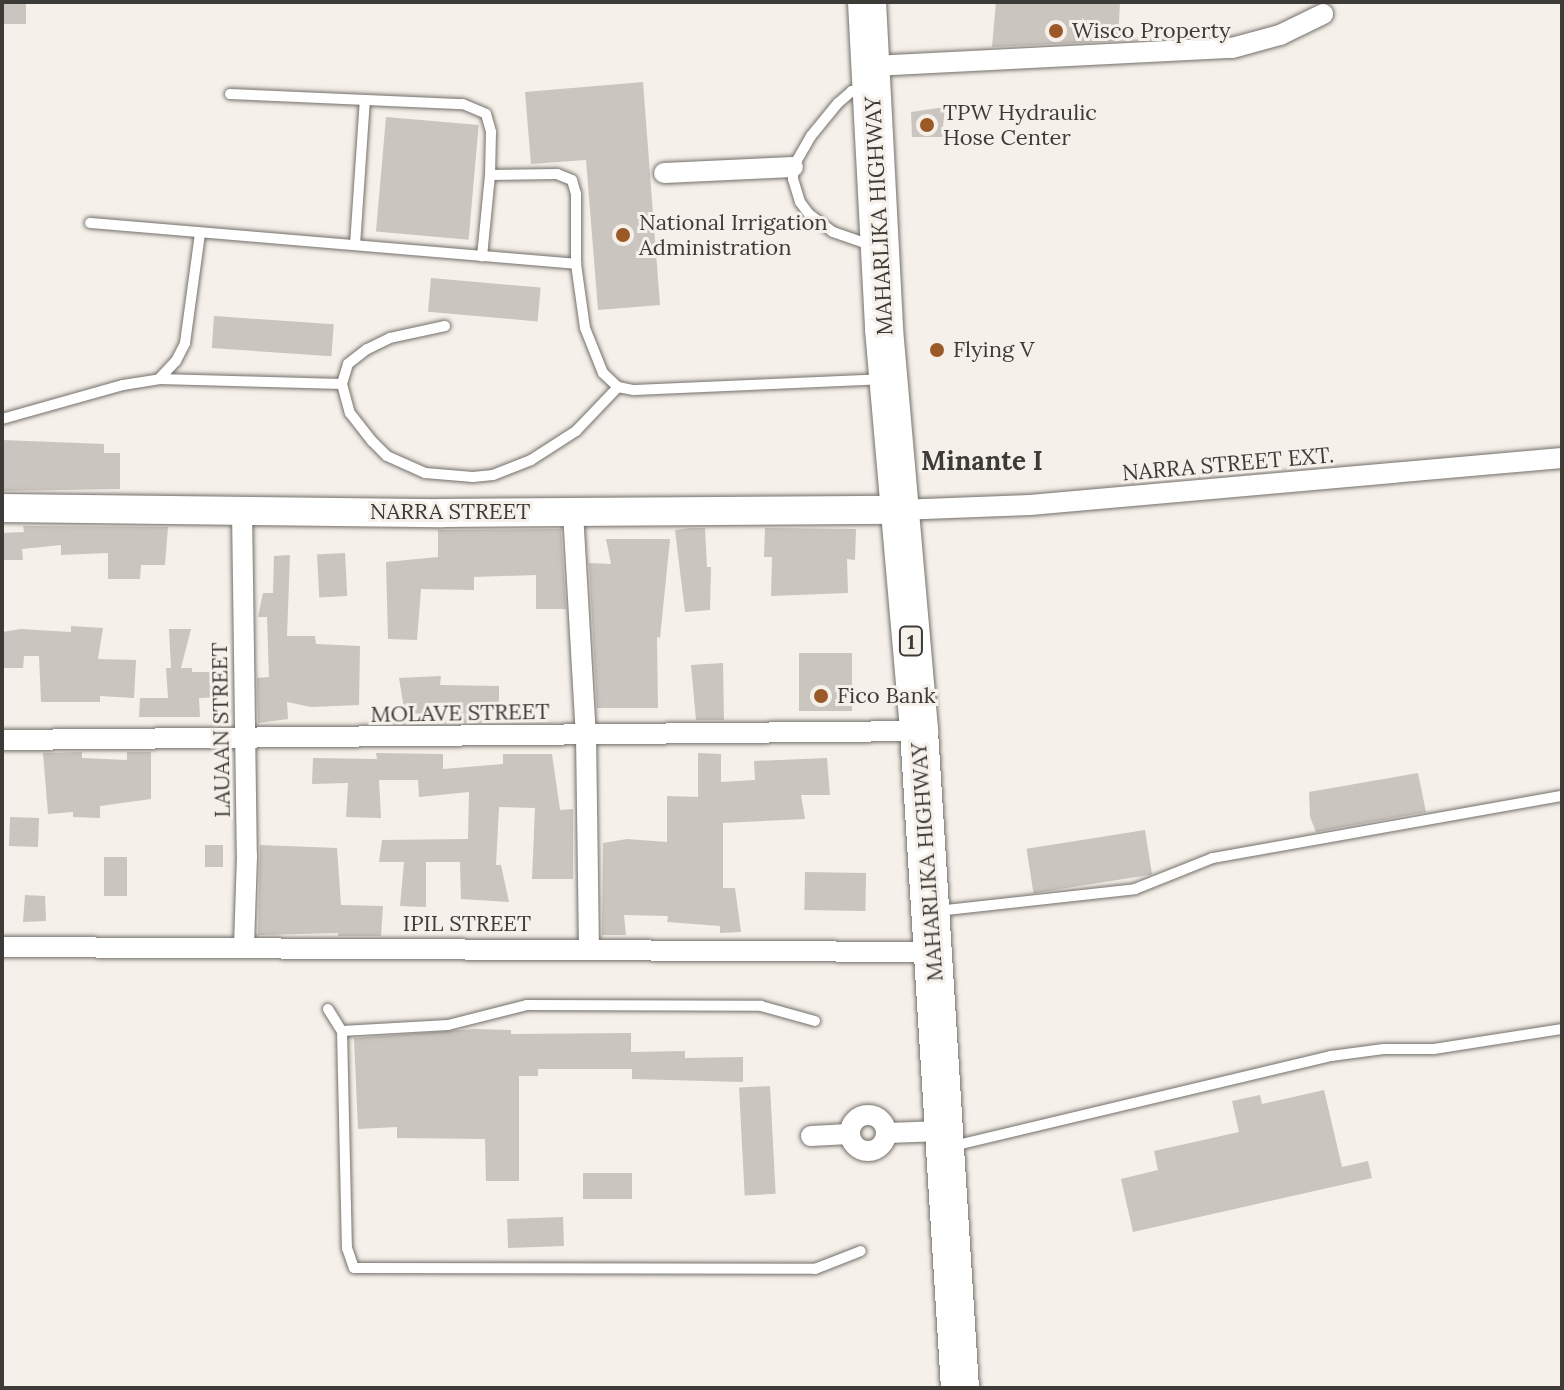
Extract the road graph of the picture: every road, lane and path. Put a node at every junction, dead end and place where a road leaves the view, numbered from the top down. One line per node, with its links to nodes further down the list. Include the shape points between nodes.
1 (867, 2): 3 (highway, MAHARLIKA HIGHWAY / 1)
2 (1323, 14): 3 (street, via 1280,35 1232,48)
3 (872, 76): 6 (lane, via 838,103); 12 (highway, MAHARLIKA HIGHWAY / 1)
4 (230, 94): 5 (lane)
5 (365, 100): 8 (lane, via 463,104 486,114); 11 (lane)
6 (793, 167): 7 (street); 12 (lane, via 795,189 809,214 843,237)
7 (664, 173)
8 (490, 175): 13 (lane); 14 (lane, via 557,174 572,180)
9 (90, 223): 10 (lane)
10 (200, 233): 11 (lane); 16 (lane, via 185,343)
11 (355, 245): 13 (lane)
12 (880, 247): 17 (highway, MAHARLIKA HIGHWAY / 1)
13 (482, 257): 14 (lane)
14 (576, 264): 19 (lane, via 592,353)
15 (445, 326): 18 (lane, via 390,338 367,349 348,364)
16 (159, 379): 18 (lane); 20 (lane)
17 (888, 379): 19 (lane); 24 (highway, MAHARLIKA HIGHWAY / 1)
18 (342, 384): 19 (lane, via 350,413 387,456 425,473 473,477 493,475 556,445 595,414)
19 (618, 387)
20 (2, 419)
21 (1562, 458): 24 (street, NARRA STREET EXT., via 1030,505)
22 (2, 508): 23 (street, NARRA STREET)
23 (242, 510): 25 (street, NARRA STREET); 28 (street, LAUAAN STREET)
24 (898, 510): 25 (street, NARRA STREET); 26 (highway, MAHARLIKA HIGHWAY / 1)
25 (573, 512): 27 (street)
26 (919, 731): 27 (street, MOLAVE STREET); 31 (highway, MAHARLIKA HIGHWAY / 1)
27 (586, 735): 28 (street, MOLAVE STREET); 34 (street)
28 (244, 739): 29 (street, MOLAVE STREET); 33 (street, LAUAAN STREET)
29 (2, 740)
30 (1562, 796): 31 (lane, via 1213,858 1135,889)
31 (930, 912): 35 (highway, MAHARLIKA HIGHWAY / 1)
32 (2, 947): 33 (street, IPIL STREET)
33 (244, 948): 34 (street, IPIL STREET)
34 (589, 948): 35 (street, IPIL STREET)
35 (933, 952): 41 (highway, MAHARLIKA HIGHWAY / 1)
36 (328, 1009): 39 (lane)
37 (815, 1021): 39 (lane, via 761,1006 527,1005 448,1025)
38 (1562, 1029): 41 (lane, via 1434,1049 1331,1056)
39 (342, 1031): 42 (lane, via 347,1248 354,1268 815,1269)
40 (811, 1136): 41 (street, via 849,1134 857,1148 869,1152 882,1146 887,1133)
41 (943, 1140): 43 (highway, MAHARLIKA HIGHWAY / 1)
42 (861, 1251)
43 (960, 1388)

